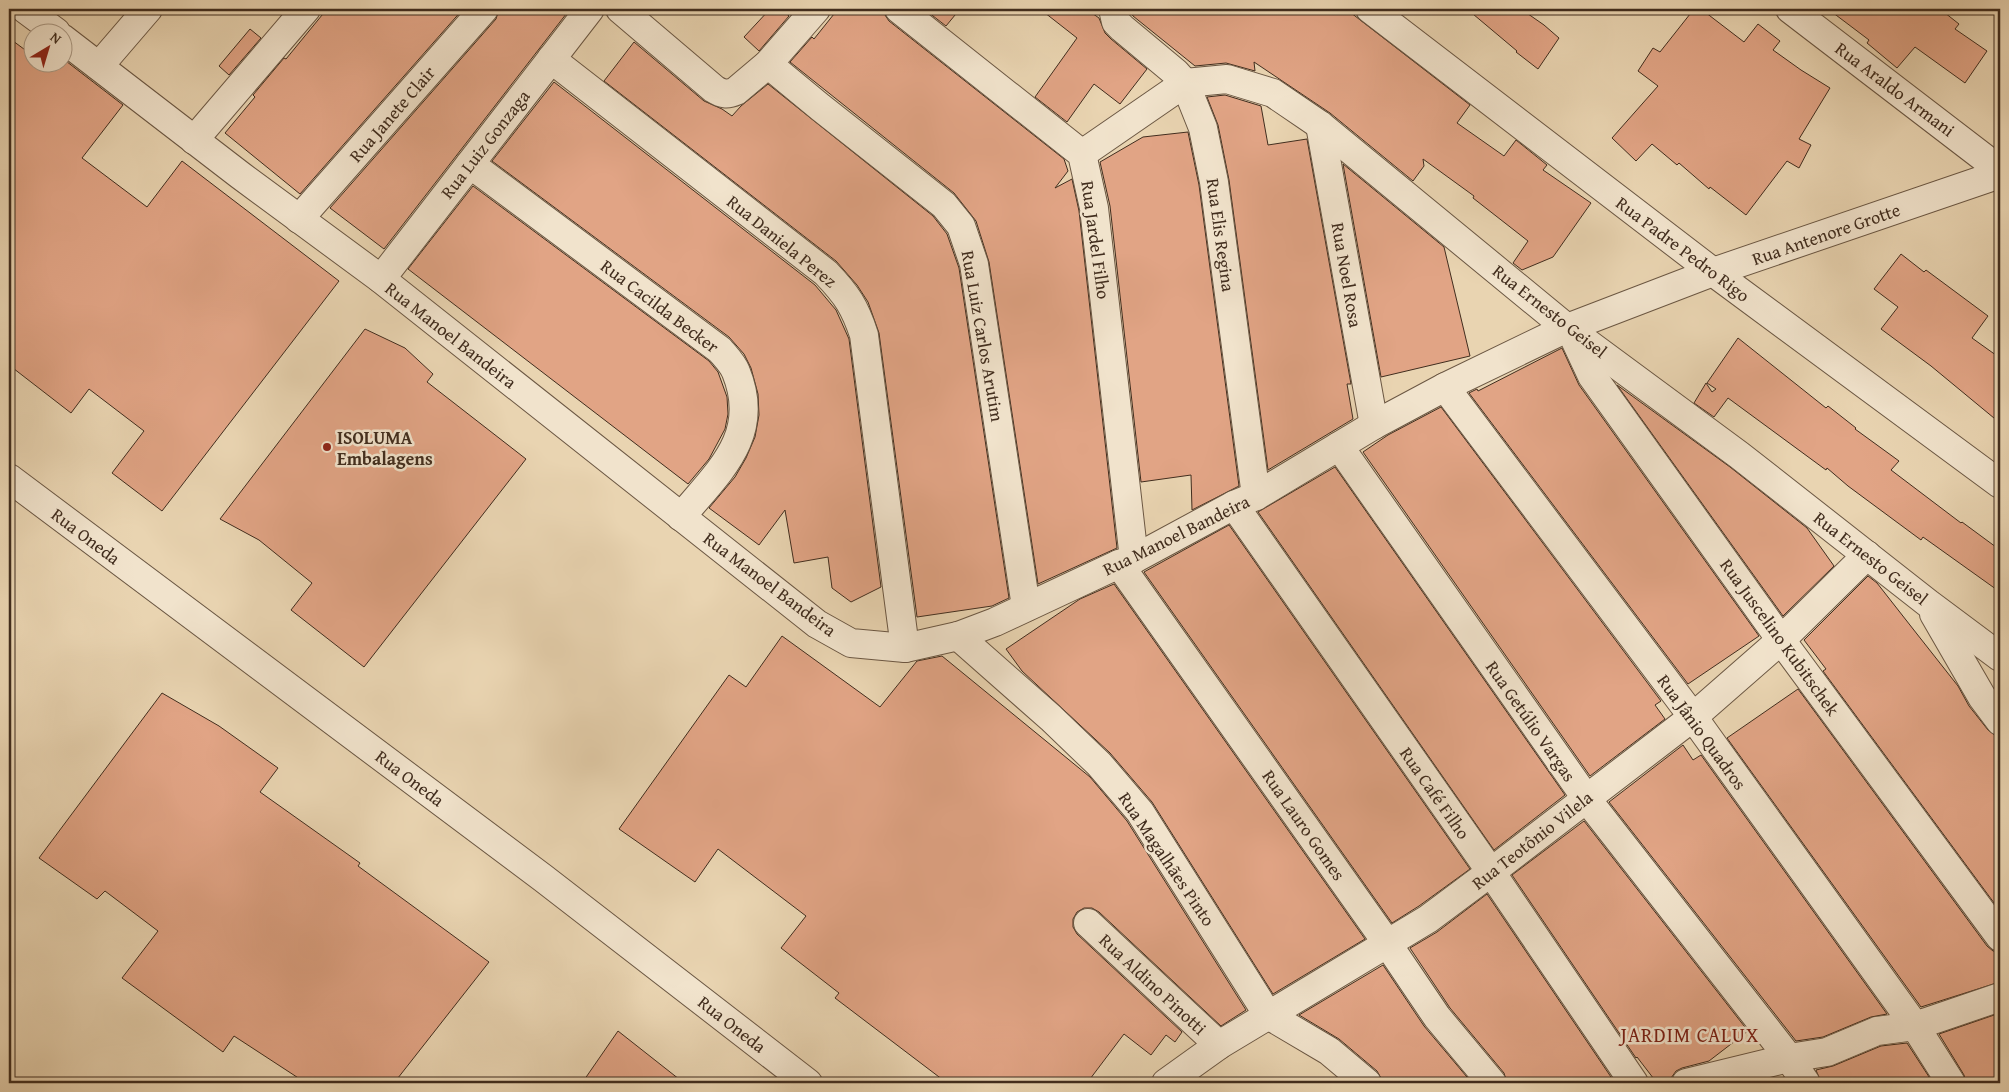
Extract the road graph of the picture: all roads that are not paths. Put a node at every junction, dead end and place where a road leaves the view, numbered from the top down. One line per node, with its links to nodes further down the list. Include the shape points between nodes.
1 (25, 9): 12 (street)
2 (148, 9): 16 (street)
3 (306, 9): 19 (street)
4 (484, 9): 23 (street, Rua Janete Clair)
5 (590, 9): 14 (street, Rua Luiz Gonzaga)
6 (816, 9): 15 (street)
7 (899, 9): 20 (street)
8 (1113, 9): 17 (street, Rua Elis Regina, via 1116,22)
9 (1370, 9): 24 (street, Rua Padre Pedro Rigo)
10 (1790, 9): 22 (street, Rua Araldo Armani)
11 (631, 12): 15 (street, via 722,94 736,91)
12 (43, 22)
13 (72, 46): 16 (street, Rua Manoel Bandeira)
14 (551, 59): 21 (street, Rua Luiz Gonzaga); 40 (street, Rua Daniela Perez, via 826,273 846,294 864,336)
15 (768, 64): 37 (street, Rua Luiz Carlos Arutim, via 944,205 961,226 974,264)
16 (99, 66): 19 (street, Rua Manoel Bandeira)
17 (1185, 83): 18 (street, Rua Ernesto Geisel, via 1227,79 1258,87 1273,93); 20 (street, Rua Ernesto Geisel); 32 (street, Rua Elis Regina, via 1203,128 1214,182)
18 (1320, 125): 26 (street, Rua Ernesto Geisel); 28 (street, Rua Noel Rosa)
19 (194, 140): 23 (street, Rua Manoel Bandeira)
20 (1082, 154): 35 (street, Rua Jardel Filho, via 1094,208)
21 (470, 164): 25 (street, Rua Luiz Gonzaga); 33 (street, Rua Cacilda Becker, via 720,350 736,370 743,399 742,430 730,459)
22 (2000, 172): 24 (street, Rua Antenore Grotte)
23 (300, 219): 25 (street, Rua Manoel Bandeira)
24 (1714, 272): 26 (street, Rua Antenore Grotte); 31 (street, Rua Padre Pedro Rigo)
25 (380, 279): 33 (street, Rua Manoel Bandeira)
26 (1569, 328): 27 (street, Rua Manoel Bandeira); 34 (street, Rua Ernesto Geisel, via 1740,454); 39 (street, Rua Juscelino Kubitschek, via 1592,376)
27 (1445, 387): 28 (street, Rua Manoel Bandeira); 42 (street, Rua Jânio Quadros)
28 (1374, 425): 29 (street, Rua Manoel Bandeira)
29 (1339, 446): 32 (street, Rua Manoel Bandeira); 44 (street, Rua Getúlio Vargas)
30 (9, 478): 54 (street, Rua Oneda, via 542,878)
31 (2000, 484)
32 (1245, 501): 35 (street, Rua Manoel Bandeira); 45 (street, Rua Café Filho)
33 (681, 517): 40 (street, Rua Manoel Bandeira, via 817,624 851,643)
34 (1867, 555): 36 (street, Rua Ernesto Geisel); 39 (street, Rua Teotônio Vilela)
35 (1126, 562): 37 (street, Rua Manoel Bandeira); 48 (street, Rua Lauro Gomes)
36 (1928, 604): 41 (street, Rua Ernesto Geisel); 43 (street, via 1982,697)
37 (1026, 607): 38 (street, Rua Manoel Bandeira)
38 (958, 636): 40 (street, Rua Manoel Bandeira); 50 (street, Rua Magalhães Pinto, via 1099,764 1140,812)
39 (1781, 640): 42 (street, Rua Teotônio Vilela); 47 (street, Rua Juscelino Kubitschek)
40 (905, 648)
41 (2000, 656)
42 (1692, 717): 44 (street, Rua Teotônio Vilela); 51 (street, Rua Jânio Quadros)
43 (2000, 721)
44 (1586, 798): 45 (street, Rua Teotônio Vilela); 53 (street, Rua Getúlio Vargas)
45 (1491, 872): 48 (street, Rua Teotônio Vilela, via 1428,919); 58 (street, Rua Café Filho)
46 (1088, 923): 52 (street, Rua Aldino Pinotti)
47 (2000, 937)
48 (1387, 942): 50 (street, Rua Teotônio Vilela); 57 (street, Rua Lauro Gomes, via 1437,1017)
49 (2000, 997): 51 (street)
50 (1268, 1015): 52 (street, Rua Teotônio Vilela); 56 (street, via 1329,1050)
51 (1915, 1026): 53 (street, via 1877,1031 1827,1052); 61 (street, Rua Jânio Quadros)
52 (1219, 1045): 55 (street, Rua Teotônio Vilela)
53 (1789, 1058): 59 (street); 60 (street, Rua Getúlio Vargas)
54 (808, 1083)
55 (1166, 1083)
56 (1367, 1083)
57 (1492, 1083)
58 (1634, 1083)
59 (1686, 1083)
60 (1806, 1083)
61 (1951, 1083)

